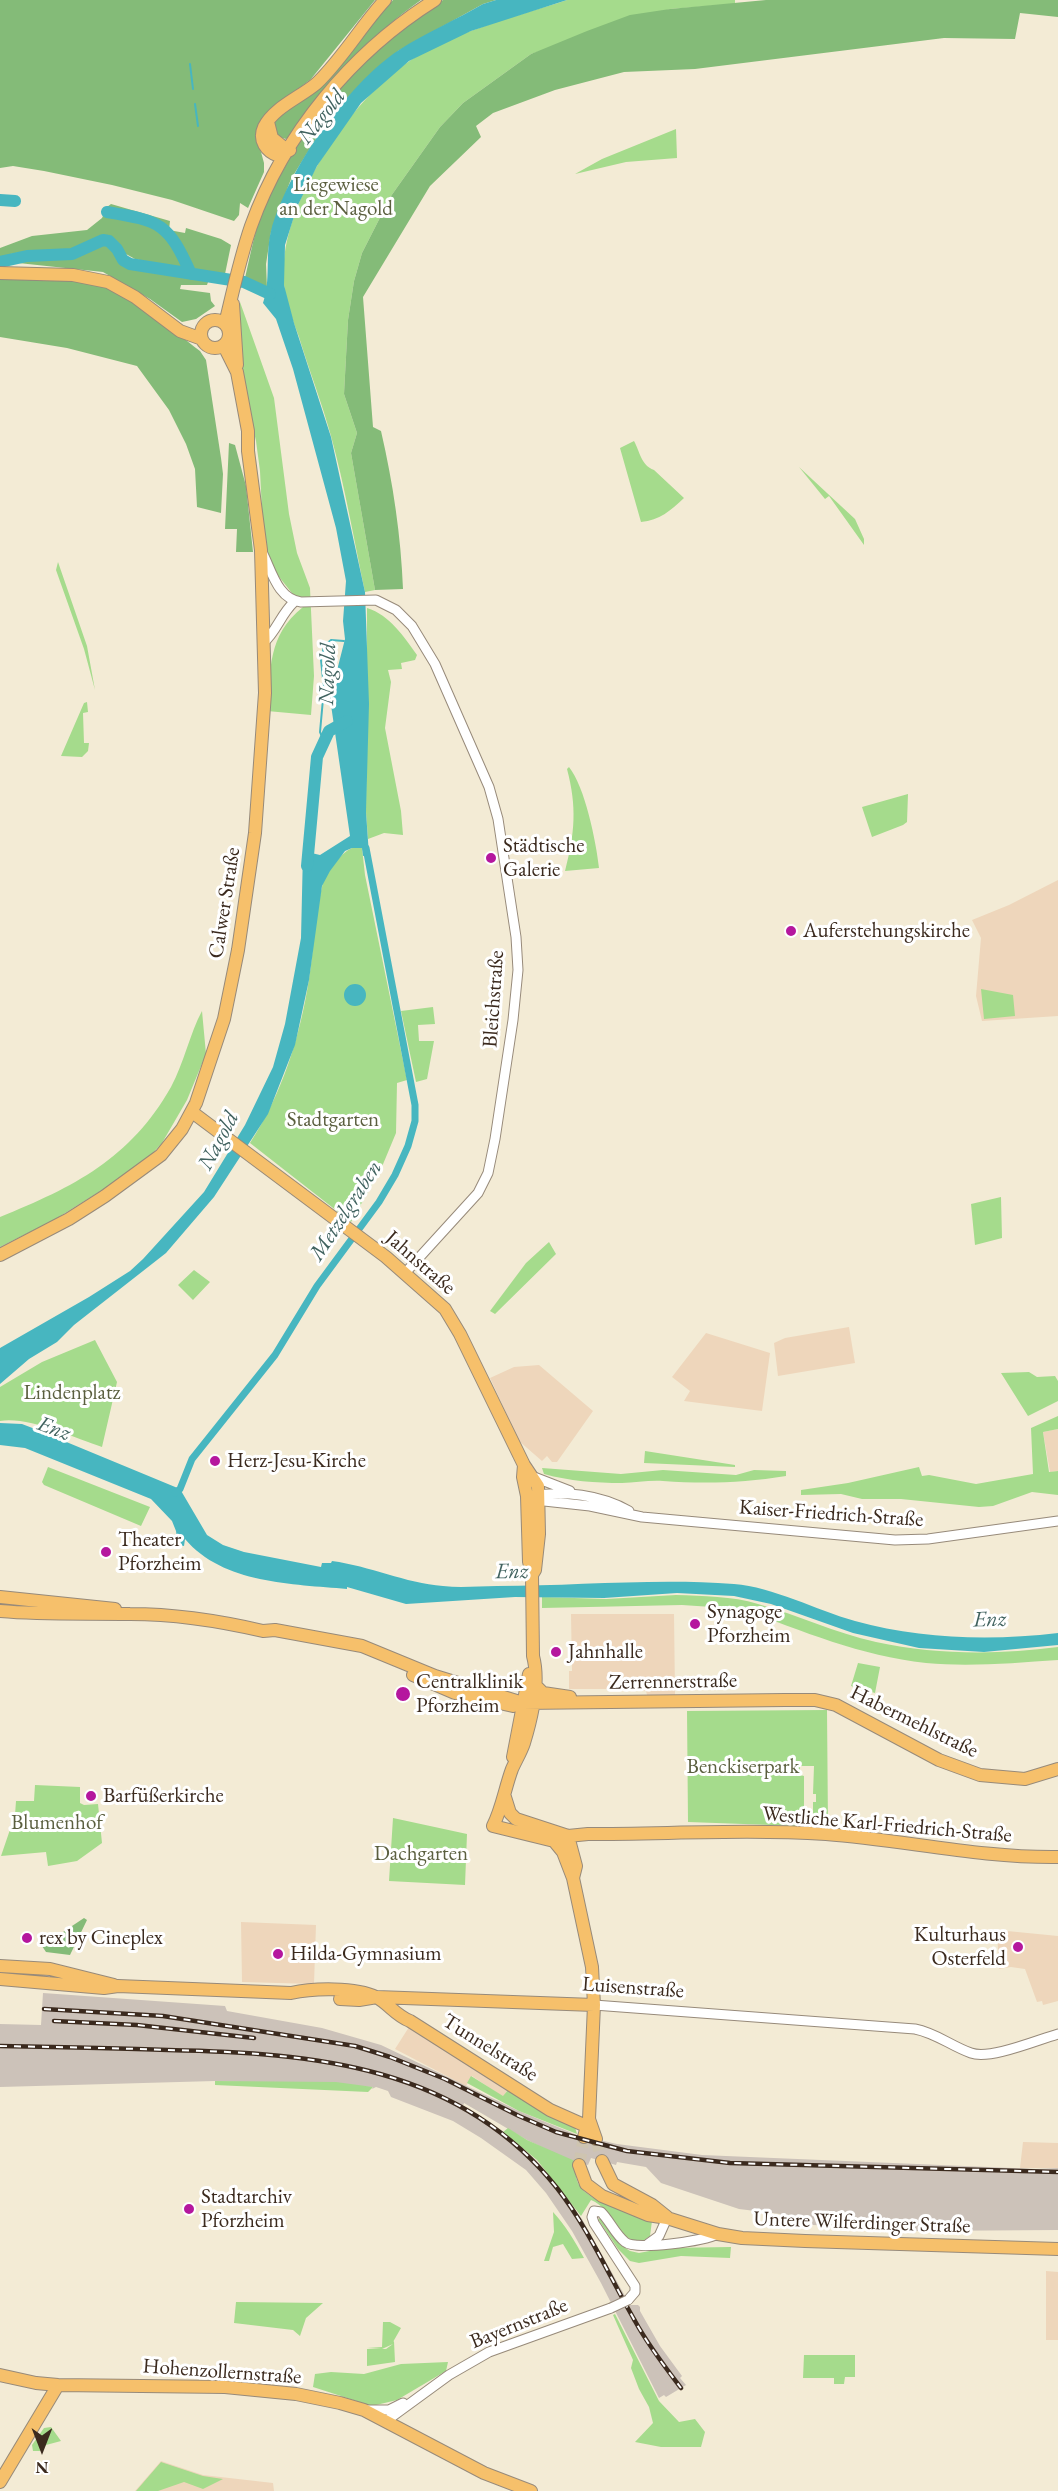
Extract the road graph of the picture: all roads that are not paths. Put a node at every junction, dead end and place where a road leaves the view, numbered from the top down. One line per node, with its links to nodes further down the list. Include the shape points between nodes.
1 (385, 0): 3 (main road, via 330,69)
2 (435, 0): 5 (main road, via 367,52 303,124)
3 (268, 120): 4 (main road, via 262,133); 5 (main road, via 272,138)
4 (266, 148): 5 (main road, via 279,156); 6 (main road)
5 (288, 151): 6 (main road)
6 (272, 178): 8 (main road, via 250,228)
7 (0, 273): 10 (main road, via 73,275 108,282 166,319)
8 (232, 295): 9 (main road); 12 (main road)
9 (222, 322): 10 (main road, via 209,321); 11 (main road, via 230,337)
10 (202, 334): 11 (main road, via 209,347)
11 (222, 347): 12 (main road, Calwer Straße); 13 (main road, Calwer Straße)
12 (237, 372): 13 (main road, Calwer Straße)
13 (248, 452): 14 (main road, Calwer Straße)
14 (261, 550): 15 (street, via 281,590); 16 (main road, Calwer Straße)
15 (297, 602): 16 (street, via 282,614); 19 (street, Bleichstraße, via 368,600 388,604 401,615 419,635 435,664 489,787 498,819 517,953 513,1020 495,1139 486,1180)
16 (264, 642): 17 (main road, Calwer Straße, via 265,717 243,915 224,1019)
17 (192, 1112): 18 (main road, Calwer Straße, via 161,1155 137,1174 69,1219); 19 (main road, Jahnstraße)
18 (0, 1255)
19 (406, 1272): 20 (main road, Jahnstraße, via 452,1320)
20 (524, 1465): 21 (main road, Jahnstraße); 23 (main road, Jahnstraße, via 523,1477)
21 (534, 1477): 22 (street); 23 (main road, Jahnstraße)
22 (584, 1496): 23 (street, Kaiser-Friedrich-Straße); 24 (street, Kaiser-Friedrich-Straße)
23 (535, 1497): 24 (street, Kaiser-Friedrich-Straße); 30 (main road, Jahnstraße, via 529,1570)
24 (636, 1516): 25 (street, Kaiser-Friedrich-Straße, via 895,1539 946,1538)
25 (1058, 1521)
26 (0, 1597): 28 (main road, via 116,1609)
27 (0, 1611): 28 (main road, via 40,1615)
28 (128, 1614): 29 (main road, Zerrennerstraße)
29 (263, 1631): 33 (main road, Zerrennerstraße, via 362,1646 435,1676); 35 (main road, Zerrennerstraße, via 360,1652 444,1689)
30 (533, 1656): 31 (main road); 33 (main road)
31 (535, 1685): 33 (main road); 34 (main road, via 543,1693 569,1697)
32 (824, 1701): 34 (main road, Zerrennerstraße); 38 (main road, Habermehlstraße, via 849,1710 939,1760 980,1775 1025,1779)
33 (528, 1703): 34 (main road, Zerrennerstraße); 35 (main road, Zerrennerstraße); 36 (main road); 37 (main road, via 525,1742)
34 (578, 1703)
35 (501, 1704): 36 (main road, via 513,1714)
36 (519, 1727): 37 (main road)
37 (513, 1767): 39 (main road)
38 (1058, 1769)
39 (504, 1796): 40 (main road, via 513,1817); 40 (main road, via 493,1826)
40 (550, 1835): 41 (main road, Westliche Karl-Friedrich-Straße); 43 (main road, via 563,1852)
41 (568, 1836): 42 (main road, Westliche Karl-Friedrich-Straße, via 786,1832 986,1854); 43 (main road, via 576,1866)
42 (1058, 1857)
43 (573, 1878): 49 (main road, via 590,1949)
44 (0, 1966): 46 (main road, Luisenstraße, via 50,1969)
45 (0, 1979): 46 (main road, Luisenstraße)
46 (118, 1986): 47 (main road, Luisenstraße, via 291,1993 359,2000)
47 (377, 1997): 48 (main road, Luisenstraße); 50 (main road, Tunnelstraße)
48 (416, 1999): 49 (main road, Luisenstraße); 50 (main road, via 408,2006)
49 (594, 2005): 50 (main road, Tunnelstraße, via 588,2129 550,2110); 51 (street, Luisenstraße, via 927,2031 971,2053 993,2053)
50 (410, 2021)
51 (1058, 2034)
52 (602, 2161): 54 (main road, Untere Wilferdinger Straße, via 613,2184)
53 (579, 2165): 54 (main road, Untere Wilferdinger Straße, via 583,2180 595,2192 648,2215)
54 (668, 2218): 55 (main road, Untere Wilferdinger Straße); 56 (street, via 658,2236)
55 (718, 2234): 56 (street, via 696,2241); 57 (main road, Untere Wilferdinger Straße)
56 (643, 2246): 60 (street, Bayernstraße, bridge, via 626,2242 601,2211 592,2213 594,2223 635,2286 634,2294 611,2308 489,2352)
57 (1058, 2249)
58 (0, 2375): 59 (main road, Hohenzollernstraße)
59 (58, 2385): 61 (main road, Hohenzollernstraße, via 233,2388 296,2394); 63 (main road)
60 (413, 2400): 61 (street, Bayernstraße, via 389,2410); 62 (street, Bayernstraße)
61 (364, 2410): 62 (main road, Hohenzollernstraße)
62 (386, 2421): 64 (main road, Hohenzollernstraße, via 484,2473)
63 (0, 2481)
64 (531, 2491)

